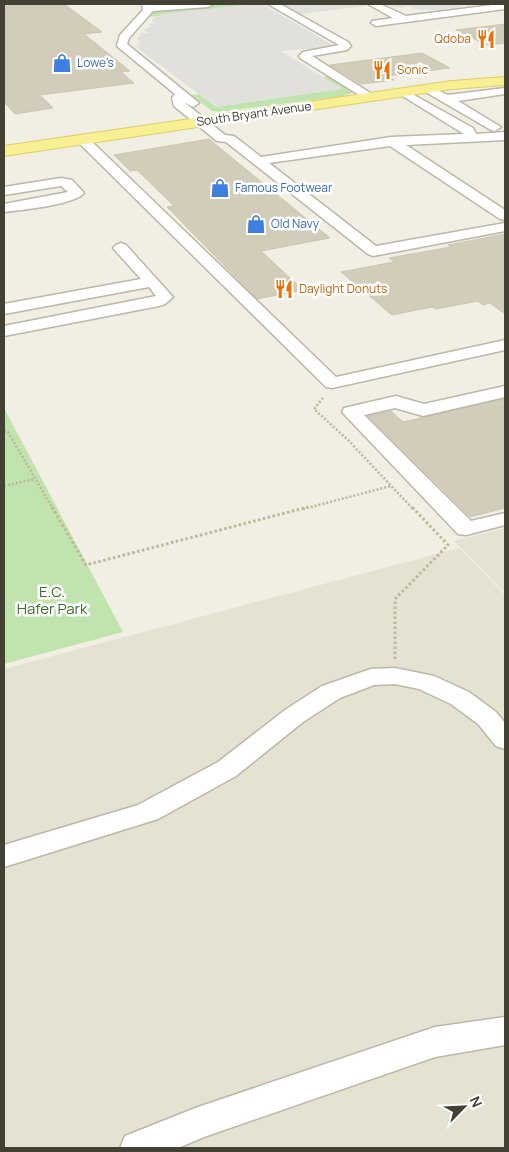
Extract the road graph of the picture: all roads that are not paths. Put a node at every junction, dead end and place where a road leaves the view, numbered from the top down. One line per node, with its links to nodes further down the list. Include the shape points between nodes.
1 (208, 4): 4 (street)
2 (273, 4): 14 (street, via 344,44 345,48 304,56)
3 (373, 4): 6 (street)
4 (148, 6): 16 (street, via 124,36 122,45 181,94 178,104)
5 (505, 6): 6 (street)
6 (404, 19): 7 (street)
7 (376, 23)
8 (505, 73): 10 (main road)
9 (505, 81): 10 (main road, South Bryant Avenue)
10 (452, 85): 11 (main road, South Bryant Avenue)
11 (428, 89): 13 (main road, South Bryant Avenue); 15 (street)
12 (505, 91): 15 (street)
13 (405, 93): 14 (main road, South Bryant Avenue); 18 (street)
14 (371, 98): 16 (main road, South Bryant Avenue)
15 (447, 99): 17 (street)
16 (208, 121): 20 (main road, South Bryant Avenue); 25 (street, via 221,138 230,138)
17 (500, 126): 18 (street)
18 (470, 133): 19 (street); 21 (street)
19 (505, 136)
20 (82, 139): 23 (main road, South Bryant Avenue); 35 (street, via 332,382)
21 (391, 141): 24 (street); 25 (street)
22 (505, 148): 24 (street)
23 (4, 151)
24 (406, 152): 26 (street); 29 (street)
25 (258, 161): 26 (street)
26 (272, 171): 30 (street, via 373,251)
27 (4, 191): 28 (street, via 61,182 68,183 77,193 70,197)
28 (4, 208)
29 (505, 216)
30 (505, 227)
31 (121, 248): 32 (street)
32 (152, 282): 33 (street); 34 (street, via 165,297 159,301)
33 (4, 310)
34 (4, 331)
35 (505, 346)
36 (505, 392): 37 (street, via 423,410 396,402 351,412 466,529)
37 (505, 518)
38 (505, 740): 39 (street, via 487,718 460,698 424,682 395,676 371,677 331,692 294,716 227,769 148,812)
39 (4, 856)
40 (505, 1031): 41 (street, via 435,1042 198,1123)
41 (138, 1148)

